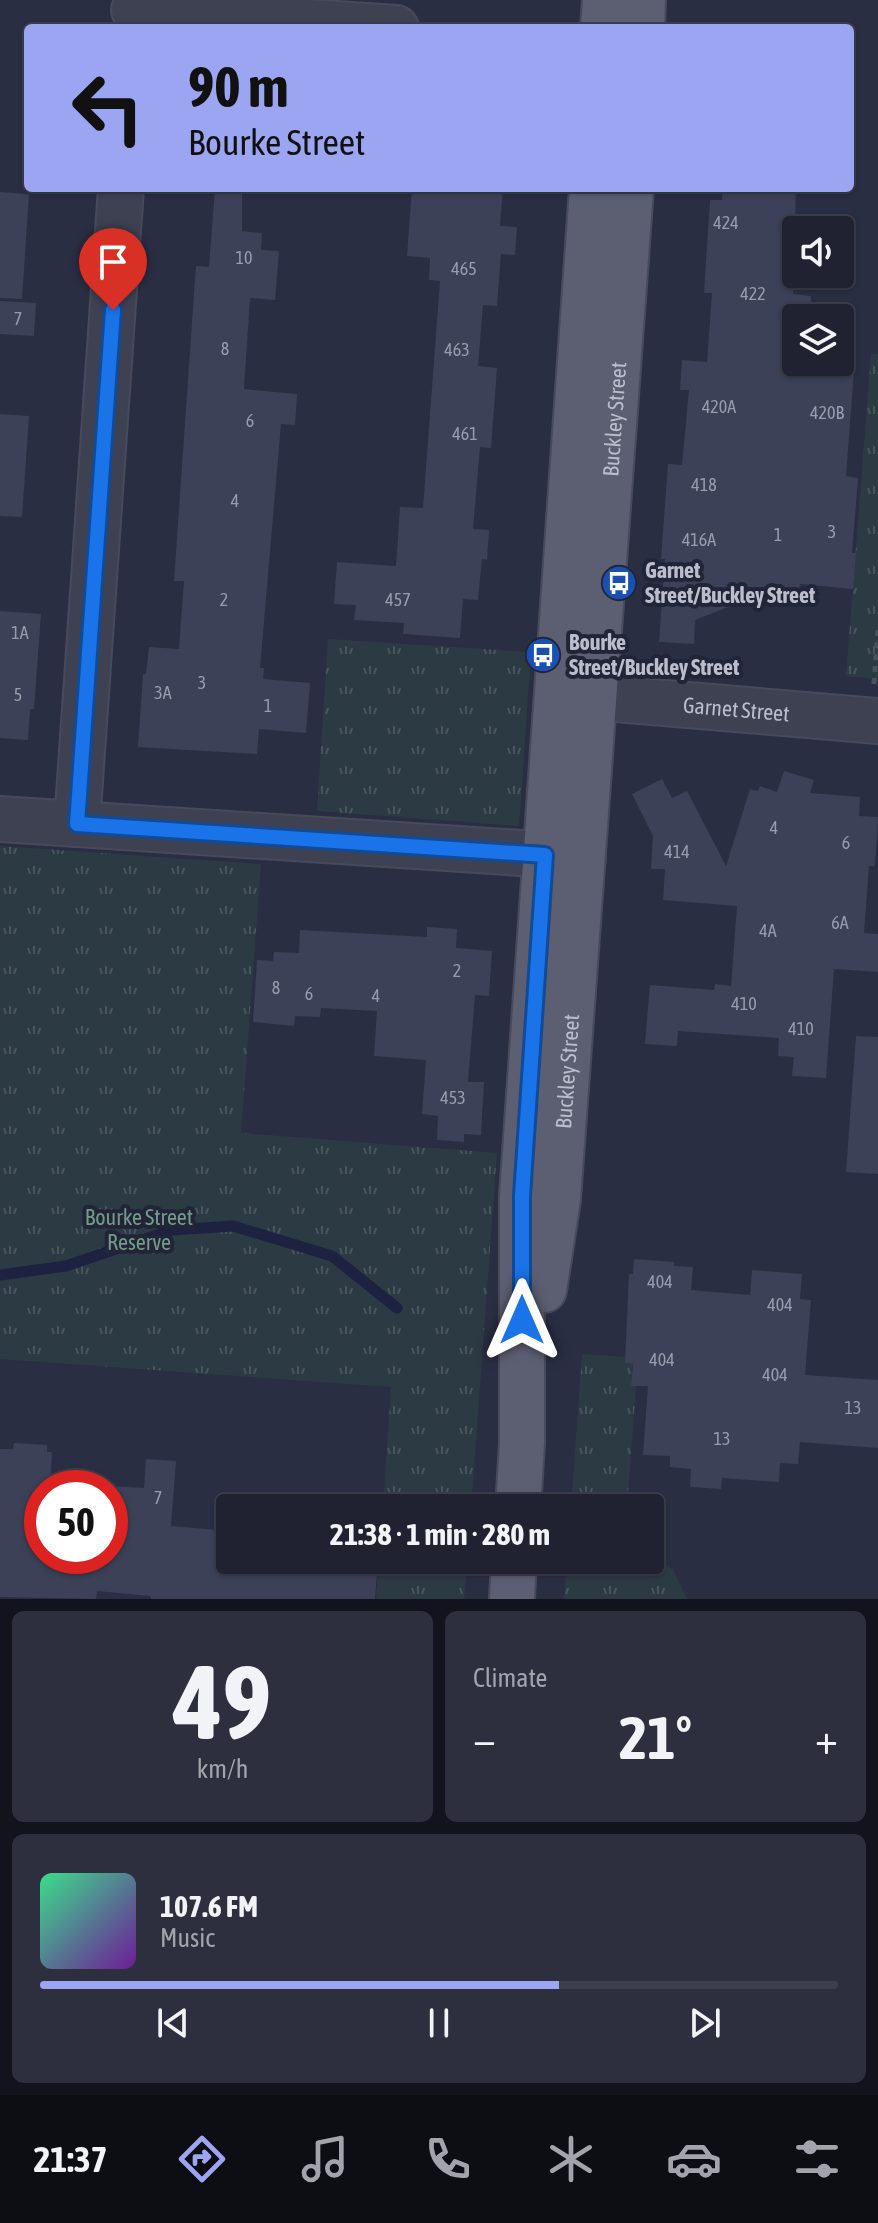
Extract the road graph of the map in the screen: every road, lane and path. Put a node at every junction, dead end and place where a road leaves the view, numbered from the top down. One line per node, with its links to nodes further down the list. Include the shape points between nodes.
1 (605, 0): 5 (main road)
2 (643, 0): 6 (main road)
3 (134, 13): 4 (street)
4 (326, 24)
5 (603, 24)
6 (642, 24)
7 (121, 192): 15 (street)
8 (592, 192): 12 (main road, Buckley Street)
9 (631, 192): 12 (main road, Buckley Street)
10 (878, 629): 11 (path)
11 (878, 685)
12 (576, 696): 13 (street, Garnet Street); 16 (main road, Buckley Street)
13 (878, 721)
14 (0, 819): 15 (street)
15 (77, 824): 16 (street)
16 (564, 856): 17 (main road, Buckley Street, via 522,1196)
17 (519, 1494)
18 (513, 1574): 19 (main road)
19 (512, 1599)

